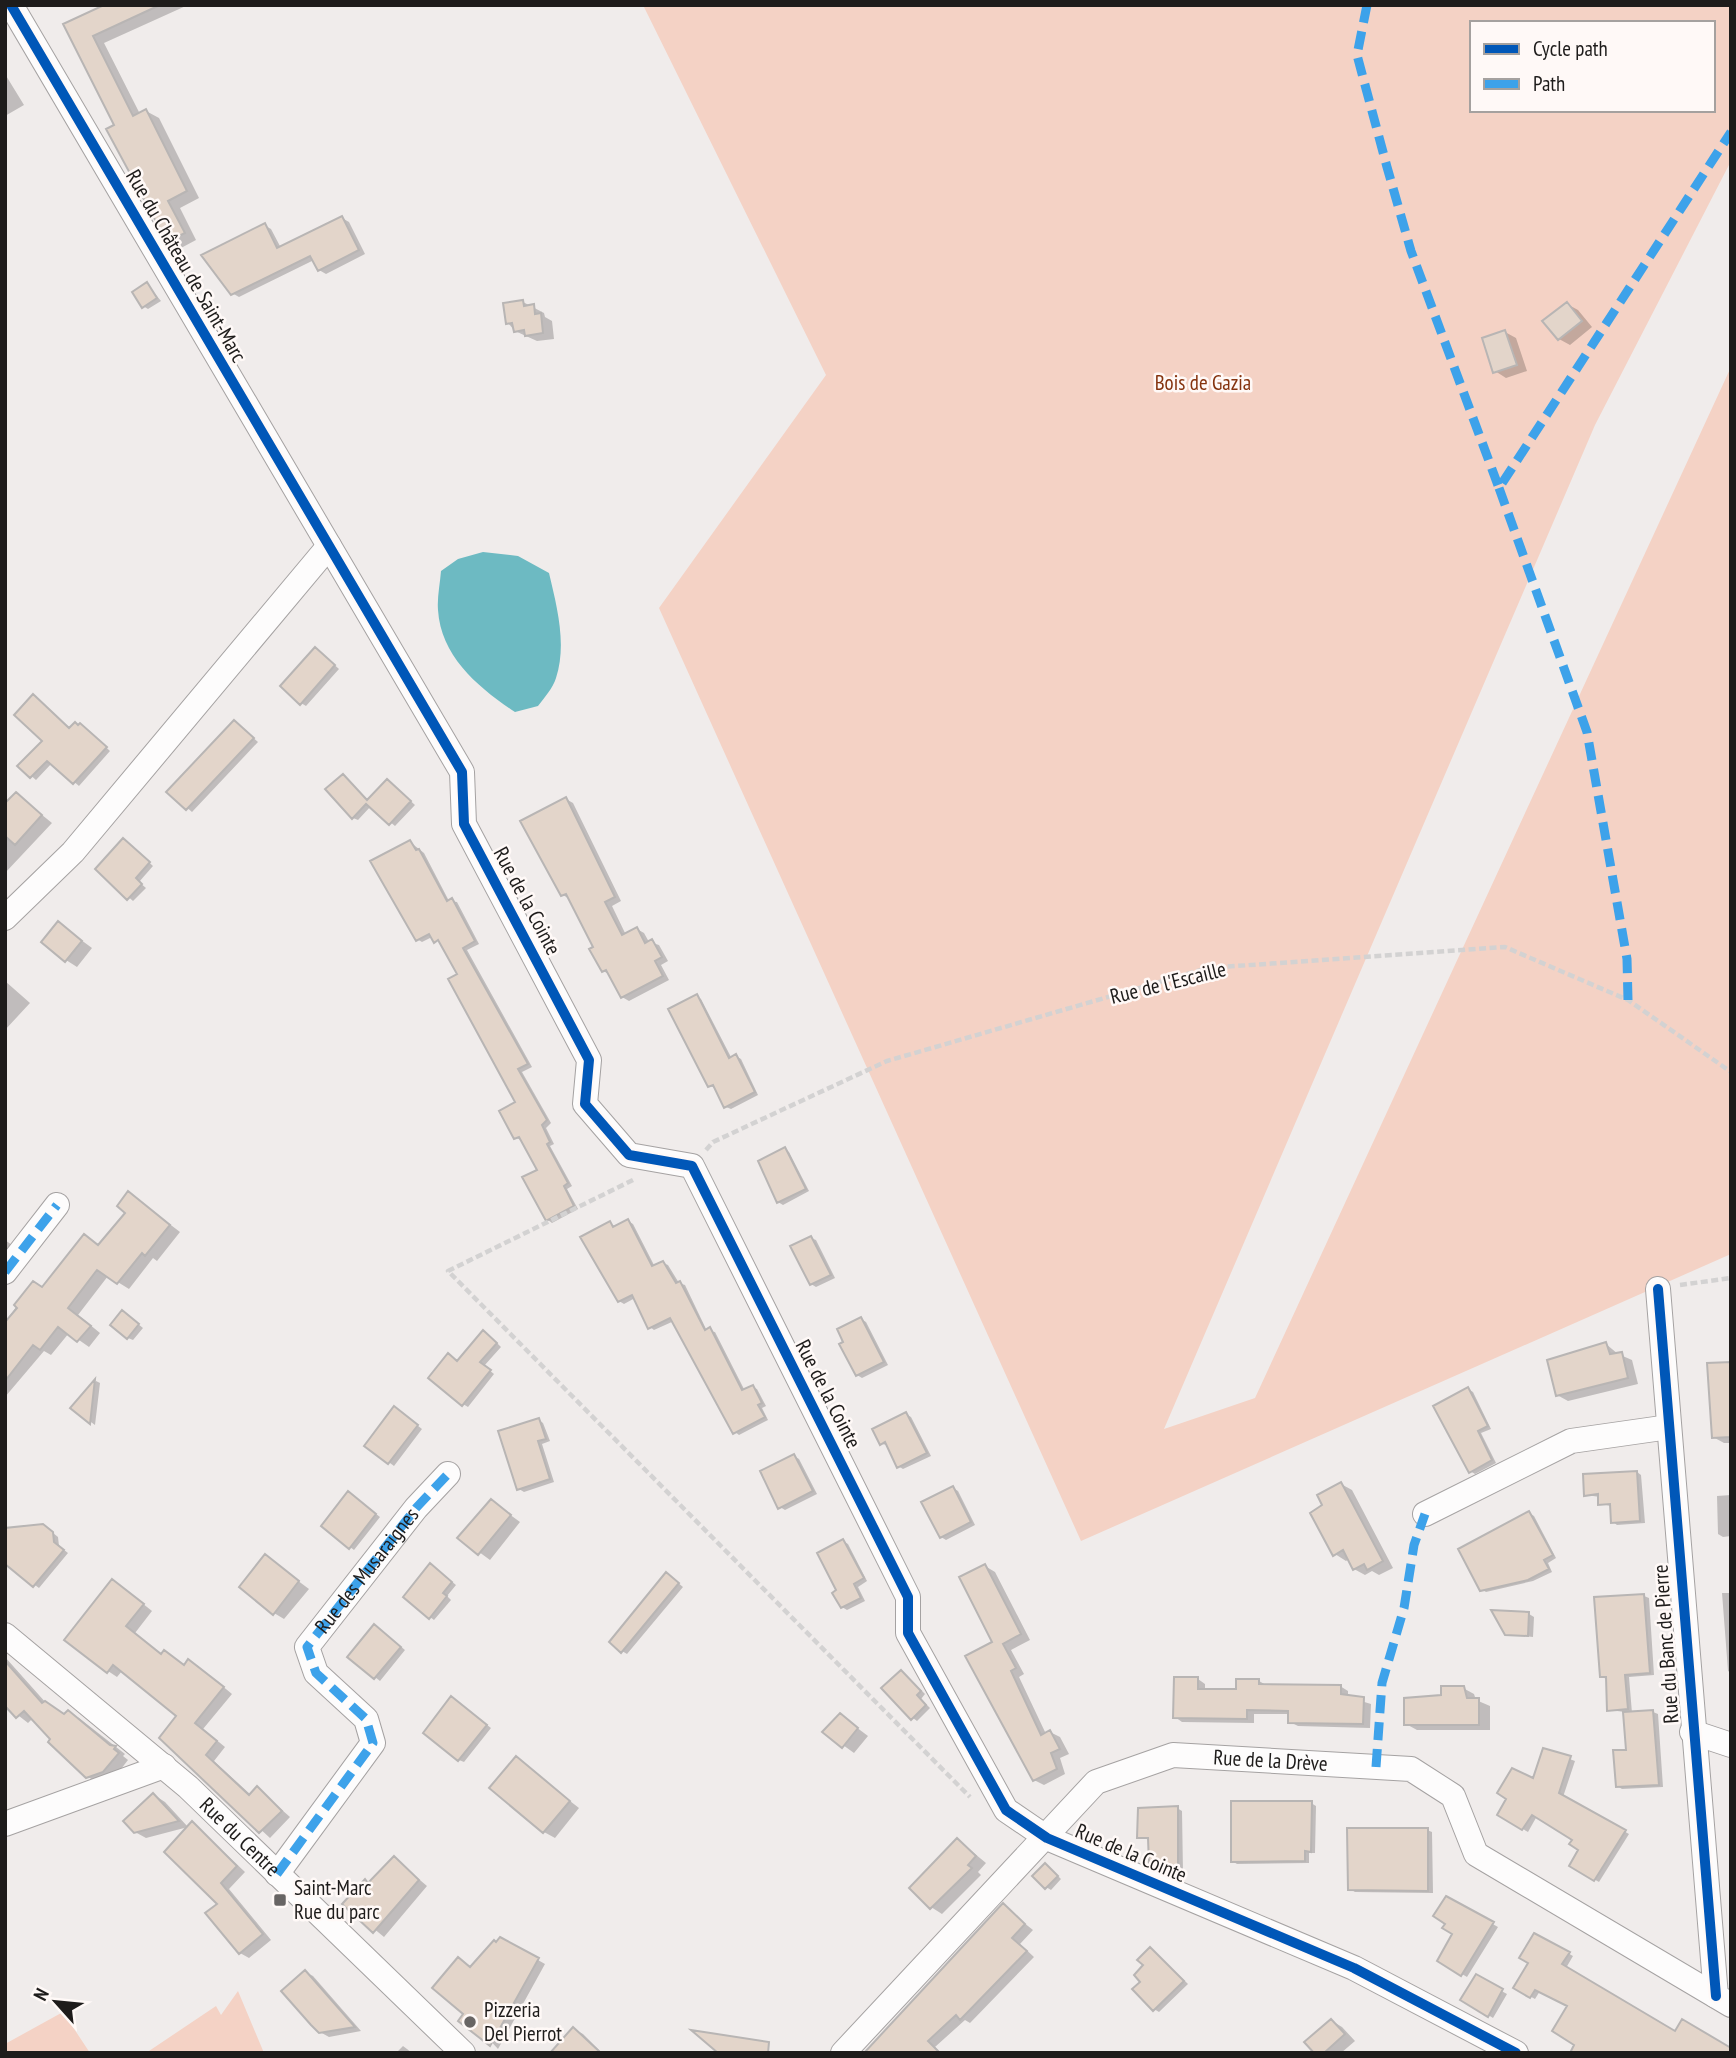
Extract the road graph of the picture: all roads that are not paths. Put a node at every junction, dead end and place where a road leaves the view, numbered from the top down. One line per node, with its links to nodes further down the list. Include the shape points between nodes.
1 (11, 5): 2 (street, Rue du Château de Saint-Marc)
2 (329, 546): 3 (street, via 72,852); 15 (street, Rue de la Cointe, via 462,772 464,824 589,1060 585,1104 629,1155 680,1164 908,1597 908,1633 1006,1810)
3 (5, 918)
4 (57, 1205): 5 (street)
5 (5, 1272)
6 (1658, 1289): 7 (street, Rue du Banc de Pierre)
7 (1669, 1427): 9 (street, via 1571,1441); 11 (street, Rue du Banc de Pierre)
8 (447, 1474): 16 (street, Rue des Musaraignes, via 307,1647 316,1673 366,1719 373,1743)
9 (1425, 1514)
10 (5, 1635): 13 (street, Rue du Centre)
11 (1692, 1732): 12 (street, Rue du Banc de Pierre); 17 (street, Rue du Banc de Pierre)
12 (1731, 1745)
13 (164, 1766): 14 (street); 16 (street, Rue du Centre)
14 (5, 1824)
15 (1047, 1838): 17 (street, Rue de la Drève, via 1096,1782 1173,1755 1411,1769 1453,1796 1476,1854); 19 (street, Rue de la Drève); 20 (street, Rue de la Cointe, via 1353,1969)
16 (277, 1874): 18 (street, Rue du Centre)
17 (1723, 2001)
18 (463, 2053)
19 (843, 2053)
20 (1516, 2053)

